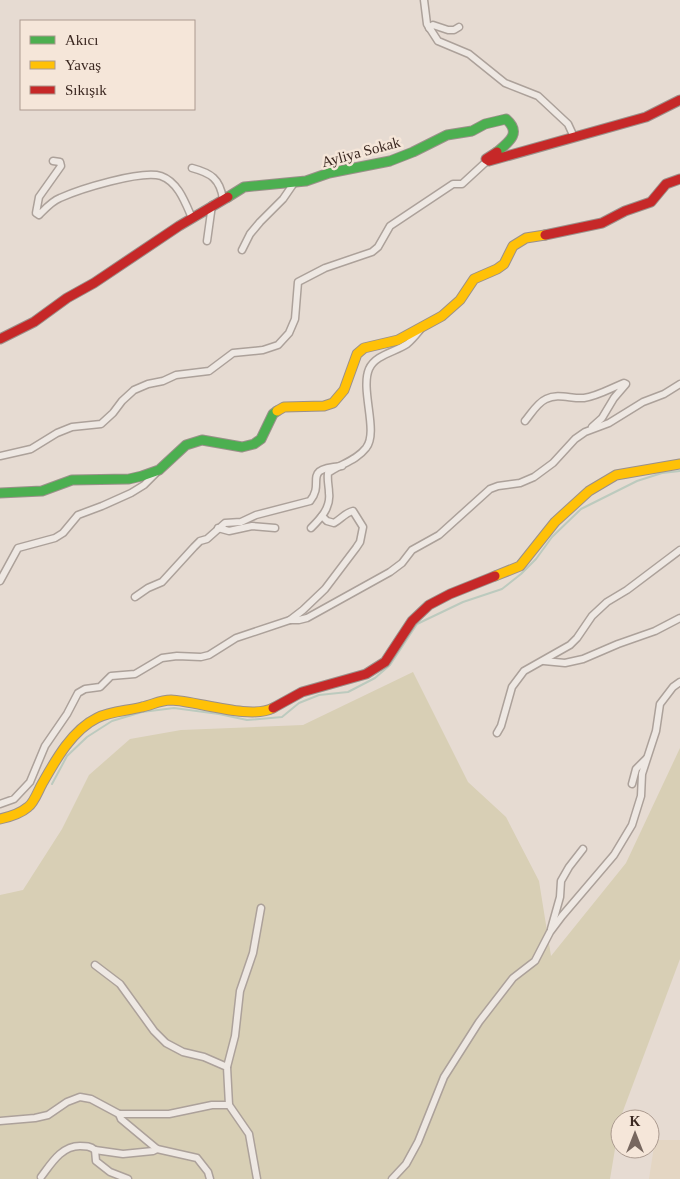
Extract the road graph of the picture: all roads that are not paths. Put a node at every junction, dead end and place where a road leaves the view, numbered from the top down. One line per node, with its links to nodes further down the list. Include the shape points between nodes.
1 (424, 0): 3 (street)
2 (459, 26): 3 (street, via 454,30 433,25)
3 (429, 28): 5 (street, via 438,41 469,54 505,83 538,96 568,124)
4 (680, 100): 5 (street, via 646,117)
5 (574, 137): 7 (street)
6 (53, 161): 13 (street, via 60,162 61,166 40,197 36,213 40,214 59,198 109,182 150,174 161,176 179,190)
7 (487, 161): 10 (street, Ayliya Sokak, via 512,138 514,130 509,120 499,119 475,130 447,135 400,158); 21 (street, via 462,184 453,184 390,226 372,252 325,268 298,282 296,319 278,345 233,353 209,371 176,375 148,384 134,390 101,424 72,427 31,449)
8 (192, 168): 11 (street, via 218,181)
9 (680, 179): 16 (street, via 666,184 651,202 625,210 602,223 526,238 513,246 504,264 474,280 460,300)
10 (294, 183): 11 (street, Ayliya Sokak, via 252,185); 15 (street, via 250,234)
11 (223, 199): 12 (street, Ayliya Sokak)
12 (212, 205): 13 (street, Ayliya Sokak); 14 (street)
13 (192, 218): 17 (street, Ayliya Sokak, via 34,322)
14 (206, 241)
15 (242, 250)
16 (423, 328): 23 (street, via 408,343 380,358 369,369 370,443 360,455); 24 (street, via 398,340 364,348 357,354 344,390 333,403 278,409 254,444 242,447 202,440 186,444)
17 (0, 339)
18 (680, 384): 20 (street, via 609,423)
19 (524, 421): 20 (street, via 550,397 585,397 626,384 599,422)
20 (585, 432): 34 (street, via 534,477 490,489 439,535 412,550 390,572 307,618)
21 (0, 456)
22 (680, 464): 41 (street, via 616,475 589,491 555,522 520,566 429,605 412,621 385,662 366,674 302,692 267,711 230,710 172,700 96,718 56,759 29,807)
23 (342, 466): 26 (street, via 328,474 329,502); 27 (street, via 324,468 318,473 315,495 310,501 241,522 225,523)
24 (159, 470): 25 (street, via 129,479 72,480 42,491); 31 (street, via 131,493 78,515 55,538 18,548)
25 (0, 493)
26 (322, 516): 29 (street); 34 (street, via 334,523 353,511 363,527 360,542 325,589)
27 (218, 528): 28 (street); 32 (street, via 194,547 162,582)
28 (275, 528)
29 (311, 528)
30 (680, 550): 35 (street, via 607,602 570,645 547,656)
31 (0, 581)
32 (135, 597)
33 (680, 618): 35 (street, via 583,660)
34 (290, 620): 40 (street, via 236,638 209,655 162,658 135,674 111,676 100,687 78,693 45,746 30,782 14,799)
35 (544, 661): 37 (street, via 524,671 512,688)
36 (680, 682): 38 (street, via 660,704 656,731)
37 (497, 733)
38 (646, 759): 39 (street, via 636,769); 44 (street, via 641,796 632,825 614,855)
39 (632, 784)
40 (0, 804)
41 (0, 818)
42 (583, 849): 44 (street, via 561,881)
43 (261, 908): 46 (street, via 253,953 240,992 235,1036)
44 (550, 932): 56 (street, via 534,961 513,978 458,1054 444,1077 418,1142 406,1164)
45 (95, 965): 46 (street, via 120,984 166,1044)
46 (227, 1067): 47 (street)
47 (229, 1105): 48 (street, via 212,1105 169,1114); 55 (street, via 249,1134)
48 (119, 1114): 49 (street, via 91,1099 80,1097 48,1115); 50 (street)
49 (0, 1121)
50 (157, 1149): 51 (street, via 123,1154); 54 (street, via 197,1158)
51 (95, 1150): 52 (street, via 84,1146 66,1149); 53 (street, via 96,1161 110,1172)
52 (41, 1177)
53 (128, 1179)
54 (210, 1179)
55 (257, 1179)
56 (392, 1179)

